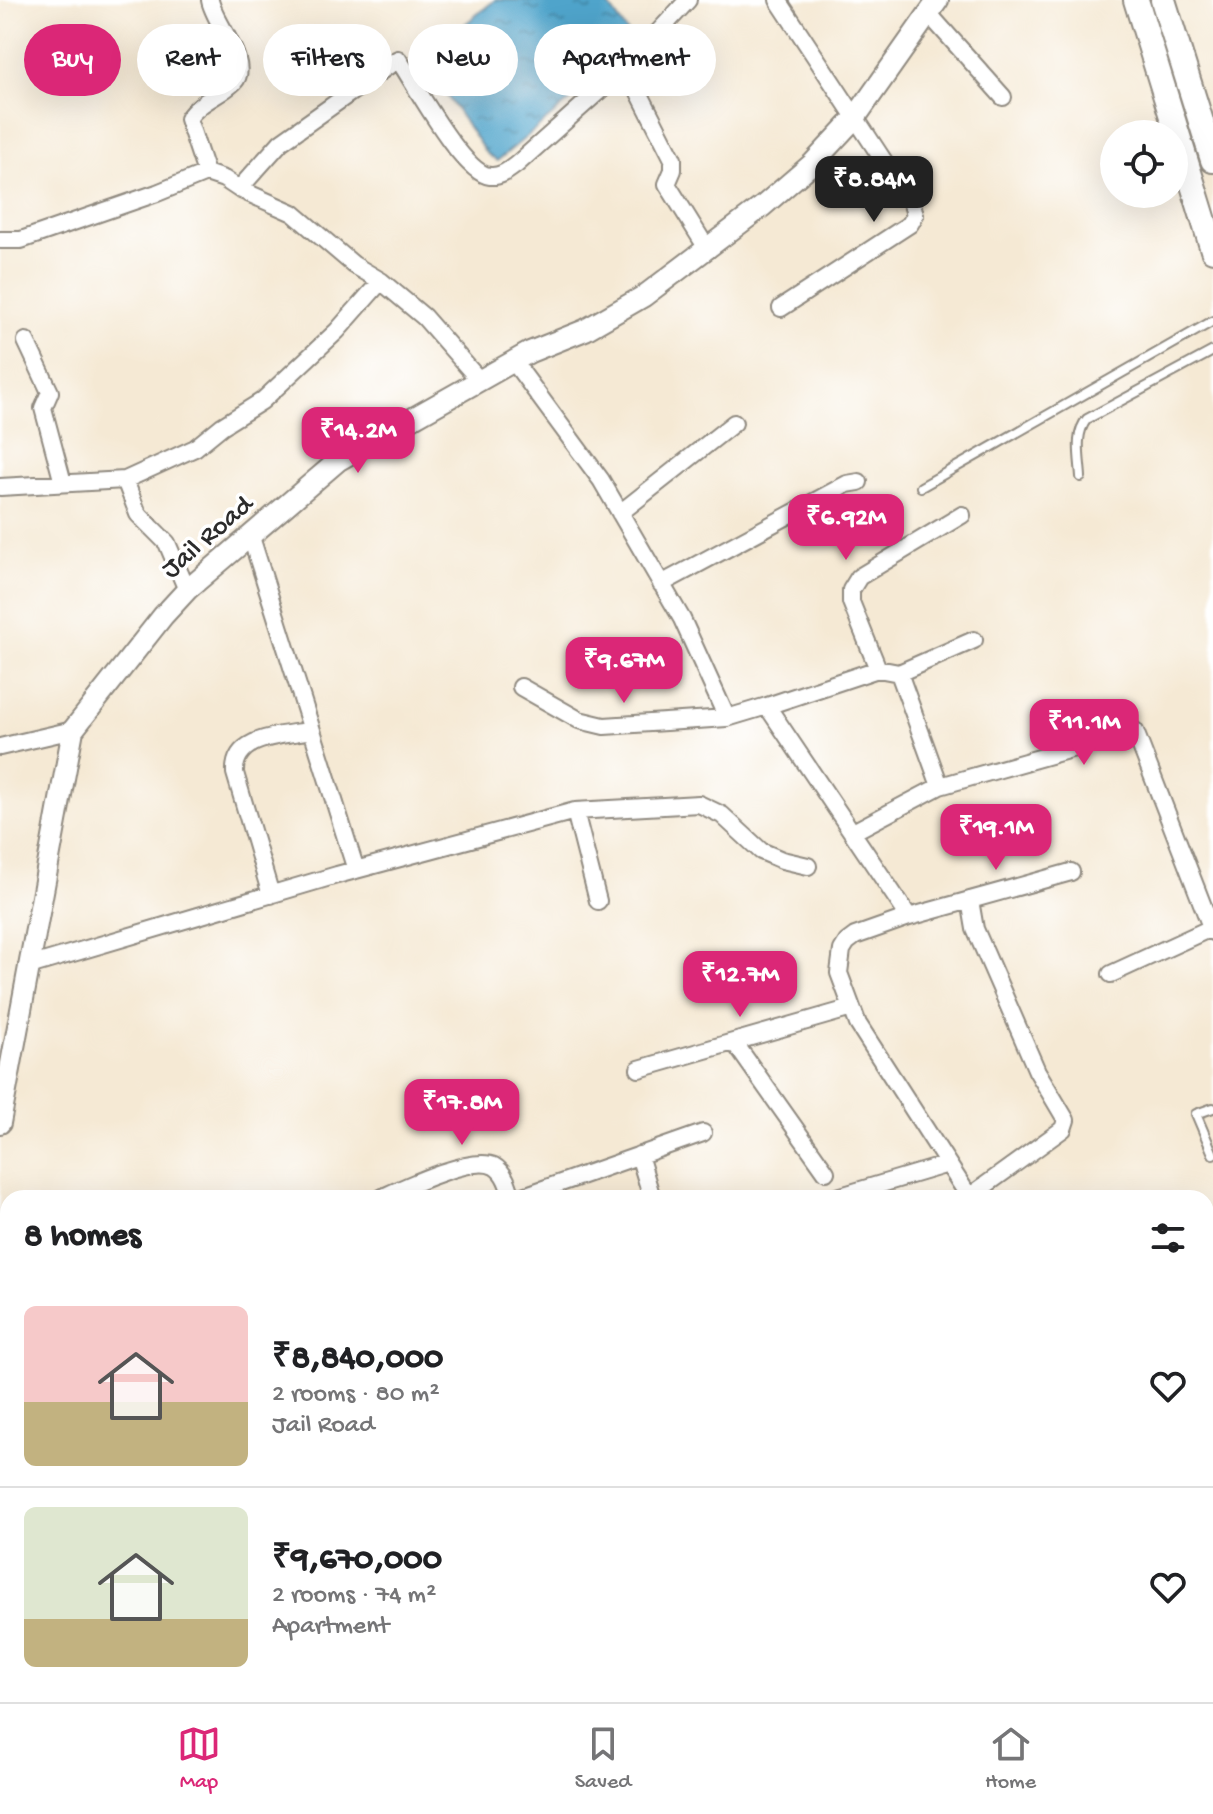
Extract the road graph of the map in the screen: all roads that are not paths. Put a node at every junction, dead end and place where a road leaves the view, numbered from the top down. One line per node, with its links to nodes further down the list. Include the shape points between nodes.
1 (210, 0): 13 (street, via 240,71 236,81 188,119)
2 (688, 0): 7 (street)
3 (778, 0): 11 (street)
4 (1136, 0): 17 (main road)
5 (1163, 0): 12 (main road)
6 (934, 7): 10 (street); 11 (street, Jail Road)
7 (666, 24)
8 (593, 96): 14 (street, via 503,175 488,176 438,125 398,59 281,142)
9 (641, 96): 16 (street, via 673,159 667,184)
10 (1003, 97)
11 (855, 118): 16 (street, Jail Road, via 813,163); 19 (street, via 915,215 910,224)
12 (1213, 160)
13 (206, 173): 14 (street); 15 (street, via 21,240)
14 (239, 189): 18 (street, via 293,213)
15 (0, 240)
16 (708, 250): 23 (street, Jail Road, via 609,317)
17 (1213, 250)
18 (381, 281): 24 (street, via 424,317); 27 (street, via 262,401 195,448)
19 (781, 308)
20 (1213, 321): 31 (lane)
21 (26, 341): 29 (street, via 50,392 43,408)
22 (1213, 351): 26 (lane, via 1087,419 1079,435)
23 (514, 362): 24 (street, Jail Road); 32 (street)
24 (480, 381): 34 (street, Jail Road, via 339,460)
25 (734, 423): 32 (street)
26 (1081, 477)
27 (125, 480): 29 (street); 36 (street, via 138,514 167,543)
28 (859, 482): 35 (street)
29 (63, 483): 30 (street)
30 (0, 487)
31 (921, 487)
32 (620, 513): 35 (street)
33 (962, 515): 38 (street, via 859,577 851,590)
34 (251, 537): 36 (street, Jail Road); 44 (street)
35 (661, 584): 42 (street)
36 (187, 590): 43 (street, Jail Road)
37 (974, 640): 39 (street)
38 (878, 669): 39 (street); 41 (street)
39 (899, 673): 46 (street)
40 (521, 687): 42 (street, via 579,720 604,726)
41 (767, 706): 42 (street); 48 (street)
42 (727, 718)
43 (73, 730): 45 (street); 57 (street, Jail Road)
44 (312, 730): 50 (street); 52 (street, via 254,742 234,761)
45 (0, 747)
46 (940, 786): 48 (street); 56 (street, via 1135,731)
47 (575, 811): 49 (street, via 699,804 722,815 761,851); 50 (street); 54 (street)
48 (853, 832): 55 (street)
49 (808, 866)
50 (356, 870): 52 (street)
51 (1071, 872): 53 (street)
52 (271, 895): 57 (street)
53 (970, 900): 55 (street); 75 (street, via 981,943 1037,1071 1066,1120 1063,1129)
54 (598, 901)
55 (909, 917): 59 (street, via 847,942 839,973)
56 (1212, 930): 58 (street)
57 (29, 966): 63 (street, Jail Road)
58 (1111, 974)
59 (852, 1008): 60 (street); 67 (street)
60 (734, 1042): 61 (street); 68 (street)
61 (639, 1069)
62 (1213, 1108): 65 (lane, via 1196,1114)
63 (0, 1123)
64 (703, 1133): 66 (street)
65 (1213, 1154)
66 (639, 1155): 71 (street); 72 (street)
67 (948, 1164): 73 (street); 74 (street)
68 (826, 1172)
69 (399, 1190): 70 (street, via 481,1163 494,1166)
70 (511, 1190)
71 (538, 1190)
72 (650, 1190)
73 (861, 1190)
74 (964, 1190)
75 (980, 1190)

